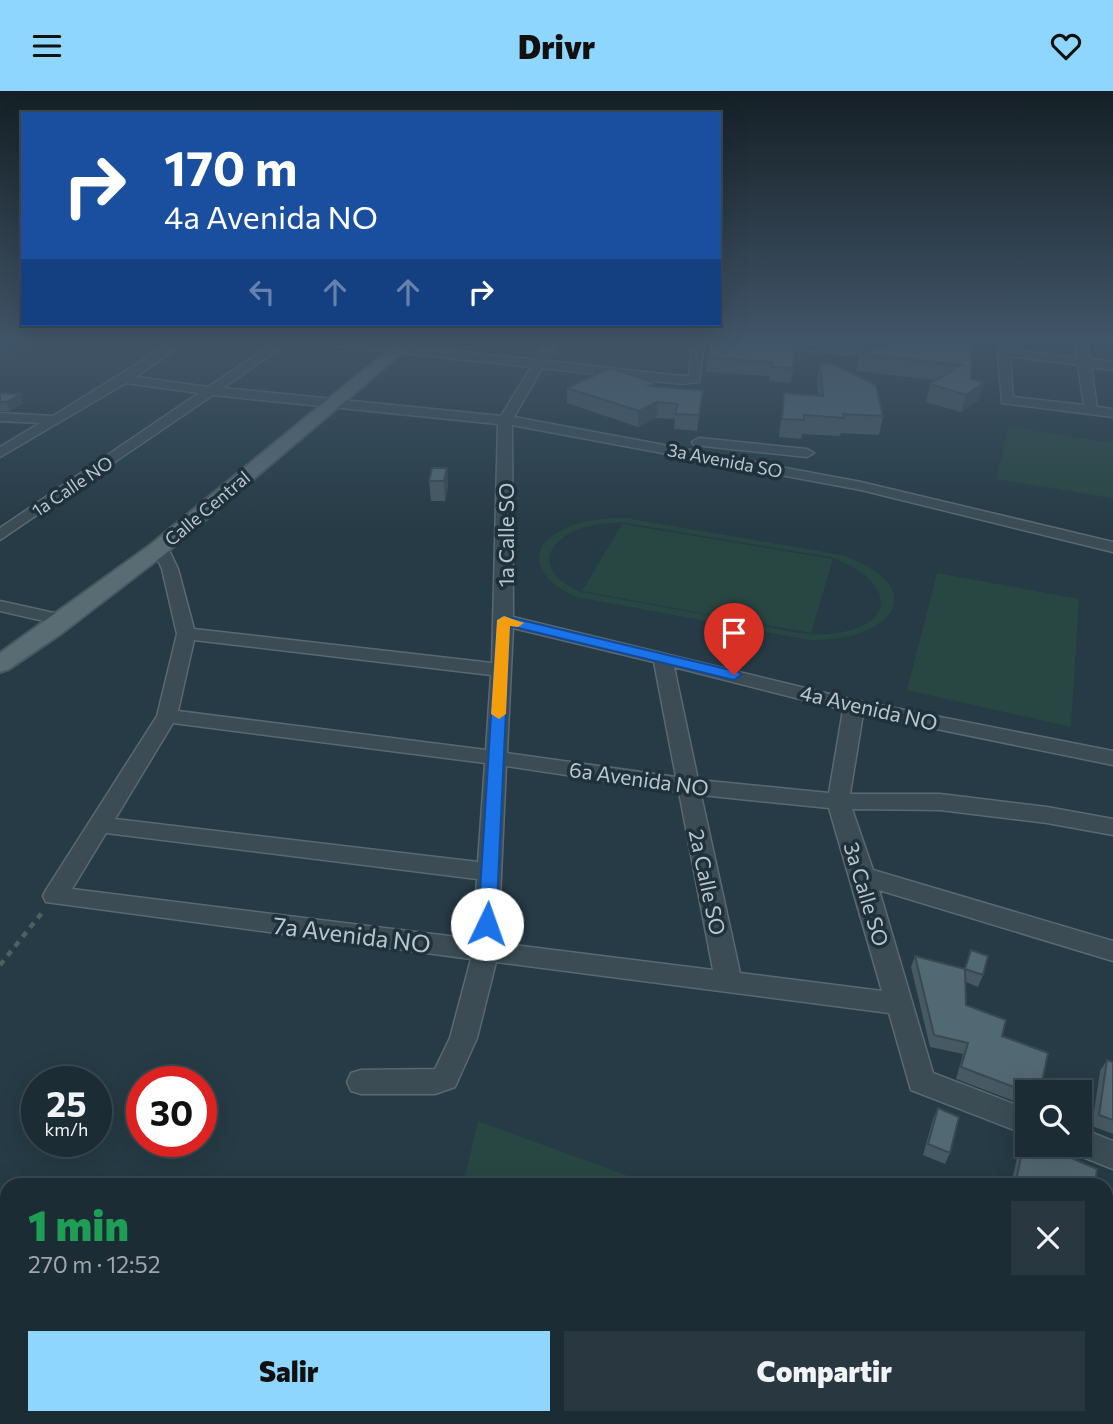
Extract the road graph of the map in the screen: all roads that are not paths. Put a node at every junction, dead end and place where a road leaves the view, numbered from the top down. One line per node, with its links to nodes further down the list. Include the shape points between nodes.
1 (82, 404): 11 (street)
2 (190, 404): 16 (street, 1a Calle NO)
3 (331, 404): 17 (main road, Calle Central)
4 (333, 404): 12 (street, 3a Avenida SO)
5 (514, 404): 12 (street, 1a Calle SO)
6 (1042, 404): 8 (street)
7 (1090, 404): 8 (street)
8 (1091, 410): 9 (street)
9 (1113, 413)
10 (0, 417): 11 (street)
11 (56, 420): 14 (street)
12 (505, 421): 13 (street, 3a Avenida SO); 23 (street, 1a Calle SO)
13 (646, 444): 15 (street, via 663,439); 18 (street, 3a Avenida SO, via 861,486)
14 (0, 453)
15 (807, 453)
16 (0, 535)
17 (160, 547): 19 (street); 20 (main road, Calle Central)
18 (1113, 547)
19 (170, 569): 20 (main road, via 156,567); 25 (street)
20 (126, 577): 24 (main road, Calle Central)
21 (0, 606): 24 (street)
22 (0, 615): 24 (street)
23 (504, 620): 26 (street, 4a Avenida NO); 28 (street, 1a Calle SO)
24 (61, 625): 27 (main road, Calle Central)
25 (186, 634): 28 (street); 30 (street)
26 (662, 657): 29 (street, 4a Avenida NO); 33 (street, 2a Calle SO)
27 (0, 664)
28 (501, 670): 31 (street, 1a Calle SO)
29 (854, 706): 32 (street, 4a Avenida NO); 34 (street, 3a Calle SO)
30 (167, 716): 31 (street, 6a Avenida NO); 35 (street)
31 (496, 758): 33 (street, 6a Avenida NO); 37 (street, 1a Calle SO)
32 (1113, 758)
33 (689, 786): 34 (street, 6a Avenida NO); 41 (street, 2a Calle SO)
34 (838, 801): 36 (street, 6a Avenida NO, via 940,802); 38 (street, 3a Calle SO)
35 (100, 825): 37 (street); 39 (street, 7a Avenida NO, via 55,896)
36 (1113, 827)
37 (490, 872): 39 (street, 1a Calle SO)
38 (863, 876): 40 (street); 42 (street, 3a Calle SO)
39 (485, 951): 41 (street, 7a Avenida NO); 43 (street, 1a Calle SO, via 480,982 445,1078 435,1082)
40 (1113, 951)
41 (729, 983): 42 (street, 7a Avenida NO)
42 (900, 1004): 44 (street, 3a Calle SO, via 920,1081)
43 (361, 1082)
44 (1015, 1117)
45 (1092, 1147): 46 (street)
46 (1113, 1155)

